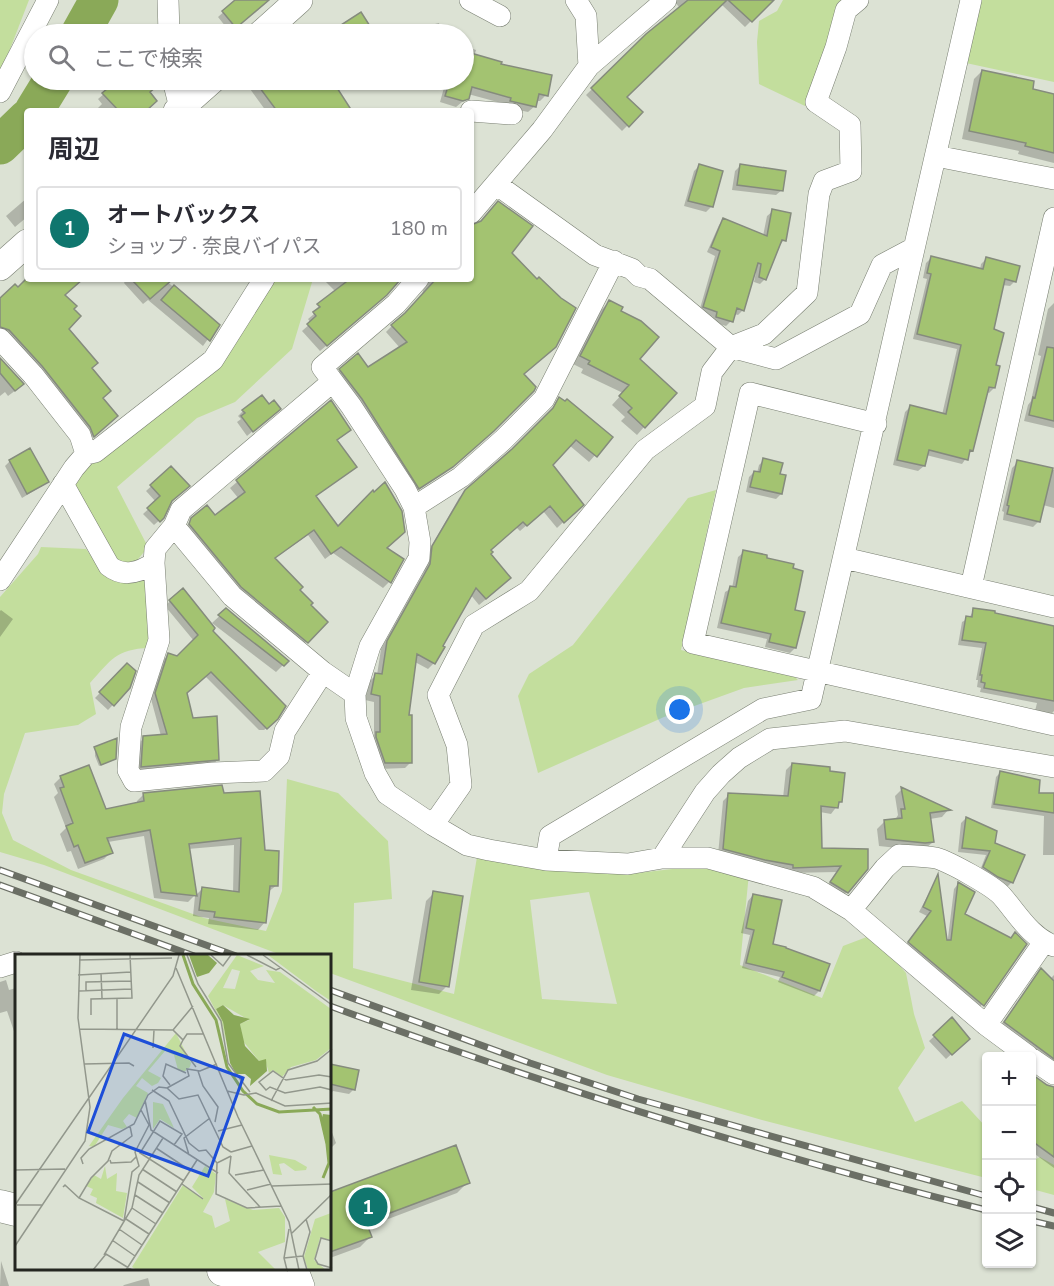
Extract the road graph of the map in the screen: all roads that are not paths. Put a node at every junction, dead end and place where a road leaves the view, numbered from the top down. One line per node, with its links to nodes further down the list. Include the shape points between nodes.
1 (48, 0): 10 (street)
2 (168, 0): 11 (street)
3 (299, 0): 12 (main road)
4 (470, 0): 9 (street)
5 (576, 0): 14 (street, via 586,16)
6 (666, 0): 14 (street)
7 (858, 0): 34 (street, via 846,10 816,102 850,125 851,171 824,180 807,293 764,334)
8 (971, 0): 22 (street)
9 (500, 16)
10 (35, 24)
11 (169, 24)
12 (272, 24)
13 (24, 46): 17 (street)
14 (589, 66): 24 (street)
15 (175, 90): 18 (street)
16 (200, 90): 19 (main road)
17 (0, 92)
18 (178, 108)
19 (179, 108)
20 (474, 111): 21 (street)
21 (512, 114)
22 (936, 156): 23 (street); 28 (street)
23 (1054, 179)
24 (496, 184): 25 (street); 29 (street, via 595,255)
25 (474, 210)
26 (1054, 218): 44 (street)
27 (24, 246): 30 (main road)
28 (914, 248): 34 (street, via 882,265 860,314 776,360); 36 (street)
29 (614, 261): 34 (street, via 650,279); 39 (street, via 544,399 461,477)
30 (0, 267)
31 (262, 282): 37 (street, via 213,360 95,452)
32 (415, 282): 35 (street, via 396,304 322,367)
33 (0, 339): 37 (street, via 80,435)
34 (731, 347): 51 (street, via 712,372 705,406 645,450 528,591 474,625 438,695 457,745 461,785)
35 (332, 382): 39 (street); 40 (street, via 181,510)
36 (876, 424): 41 (street); 46 (street, via 750,393 693,643)
37 (86, 454): 38 (street)
38 (63, 484): 42 (street, via 109,566 128,573); 43 (street)
39 (414, 507): 48 (street, via 419,558 370,646)
40 (174, 526): 42 (street, via 155,549); 47 (street, via 232,596)
41 (844, 558): 44 (street); 46 (street)
42 (154, 563): 47 (street, via 159,640 131,727 128,770 134,782 264,771 279,756 285,731)
43 (0, 580)
44 (971, 587): 45 (street)
45 (1054, 606)
46 (818, 671): 49 (street); 53 (street, via 811,699 763,709 550,836)
47 (323, 672): 48 (street)
48 (355, 694): 51 (street, via 356,718 375,773 387,794)
49 (1054, 725)
50 (1054, 767): 52 (street, via 845,731 770,739 721,774)
51 (433, 825): 53 (street, via 467,844)
52 (662, 858): 53 (street, via 628,864); 54 (street, via 708,858 775,876 813,887)
53 (546, 860)
54 (851, 910): 55 (street, via 899,855 938,859 999,894 1019,919); 58 (street)
55 (1049, 944): 58 (street)
56 (15, 962): 57 (street)
57 (0, 967)
58 (987, 1025): 59 (street)
59 (1023, 1052)
60 (1036, 1062): 61 (street)
61 (1054, 1074)
62 (0, 1206): 63 (highway)
63 (15, 1210)
64 (230, 1271): 66 (highway)
65 (299, 1271): 67 (street)
66 (280, 1286)
67 (304, 1286)

